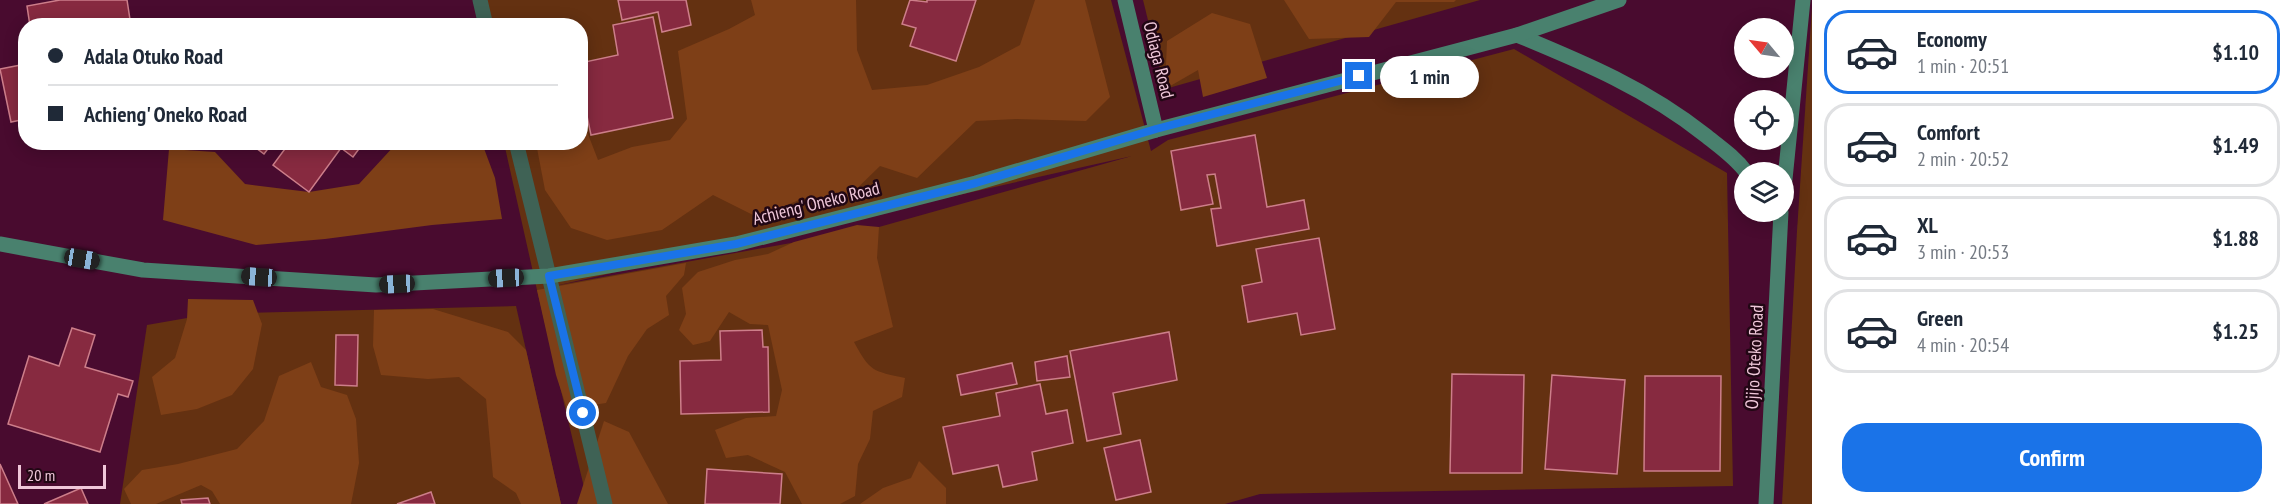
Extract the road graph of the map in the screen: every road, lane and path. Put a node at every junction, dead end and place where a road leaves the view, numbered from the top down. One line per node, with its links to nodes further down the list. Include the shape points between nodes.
1 (480, 0): 5 (street)
2 (1125, 0): 7 (main road, Odiaga Road)
3 (1619, 0): 6 (main road, Achieng' Oneko Road)
4 (1803, 0): 10 (main road)
5 (484, 18)
6 (1518, 35): 7 (main road, Achieng' Oneko Road); 9 (main road, via 1597,68 1673,110)
7 (1156, 129): 13 (main road, Achieng' Oneko Road, via 976,183 736,244)
8 (518, 150): 13 (street)
9 (1738, 162)
10 (1787, 162)
11 (1779, 222): 15 (main road, Ojijo Oteko Road)
12 (0, 244): 13 (main road, Achieng' Oneko Road, via 143,270 375,285)
13 (549, 276): 14 (street)
14 (605, 504)
15 (1766, 504)

